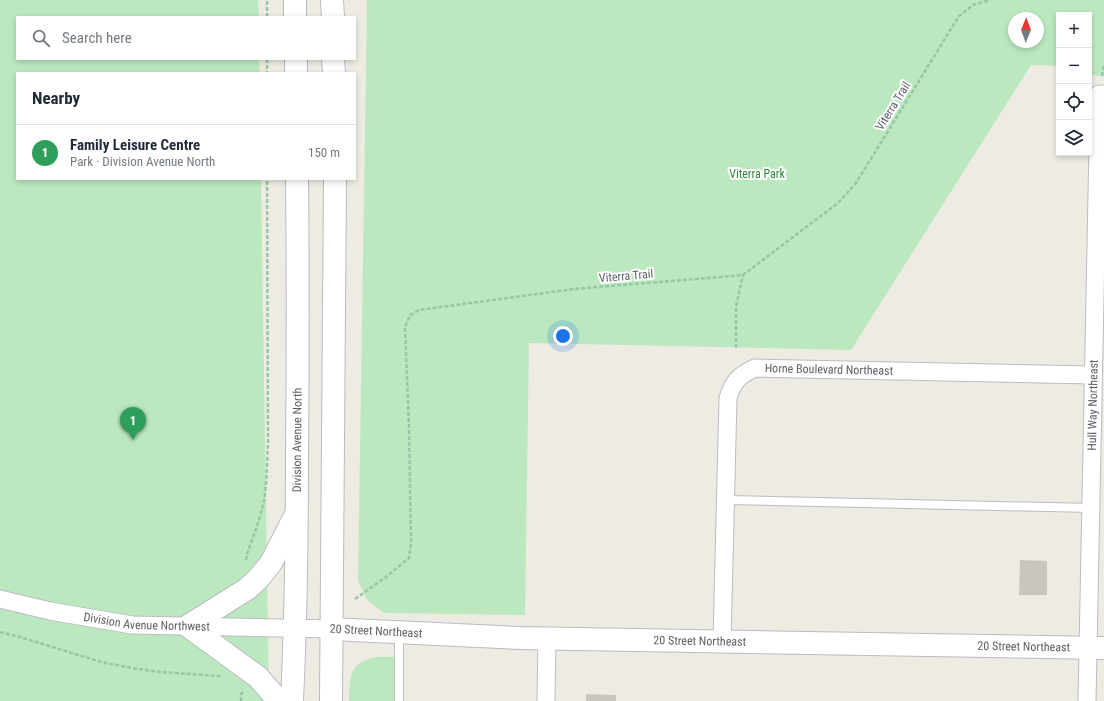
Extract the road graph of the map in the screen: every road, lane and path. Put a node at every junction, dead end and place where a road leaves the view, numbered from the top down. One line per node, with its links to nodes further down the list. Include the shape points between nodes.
1 (267, 0): 5 (path)
2 (295, 0): 6 (main road)
3 (332, 0): 7 (main road)
4 (990, 0): 18 (path, Viterra Trail, via 973,6 959,16 856,183 838,203)
5 (267, 16)
6 (295, 16)
7 (332, 16)
8 (267, 60): 11 (path)
9 (296, 60): 12 (main road)
10 (333, 60): 13 (main road)
11 (267, 72)
12 (296, 72)
13 (334, 72)
14 (1104, 94): 20 (street, Hull Way Northeast, via 1099,94)
15 (267, 180): 24 (path, via 267,470 264,500)
16 (297, 180): 23 (main road, Division Avenue North)
17 (334, 180): 29 (main road)
18 (743, 275): 19 (path, via 736,306); 26 (path, Viterra Trail, via 574,289 419,310 410,315 405,327 412,543 409,558)
19 (736, 348)
20 (1093, 375): 21 (street, Horne Boulevard Northeast, via 755,368 737,379 728,398); 22 (street, Hull Way Northeast)
21 (725, 500): 22 (lane); 33 (street, Horne Boulevard Northeast)
22 (1091, 508): 34 (street, Hull Way Northeast)
23 (297, 511): 27 (main road, via 271,563 258,579 247,589); 28 (main road, Division Avenue North)
24 (246, 562)
25 (0, 599): 27 (street, Division Avenue Northwest, via 50,611 132,625)
26 (355, 599)
27 (188, 626): 28 (street, Division Avenue Northwest); 36 (main road, via 258,677)
28 (296, 627): 29 (street, 20 Street Northeast); 37 (main road, Division Avenue North)
29 (331, 629): 31 (main road, 20 Street Northeast); 38 (main road)
30 (0, 632): 35 (path, via 101,662 153,671)
31 (399, 632): 32 (main road, 20 Street Northeast); 39 (lane)
32 (547, 638): 33 (main road, 20 Street Northeast); 40 (street)
33 (722, 641): 34 (main road, 20 Street Northeast)
34 (1096, 648): 41 (street, Hull Way Northeast)
35 (220, 676)
36 (279, 701)
37 (292, 701)
38 (330, 701)
39 (399, 701)
40 (546, 701)
41 (1087, 701)

